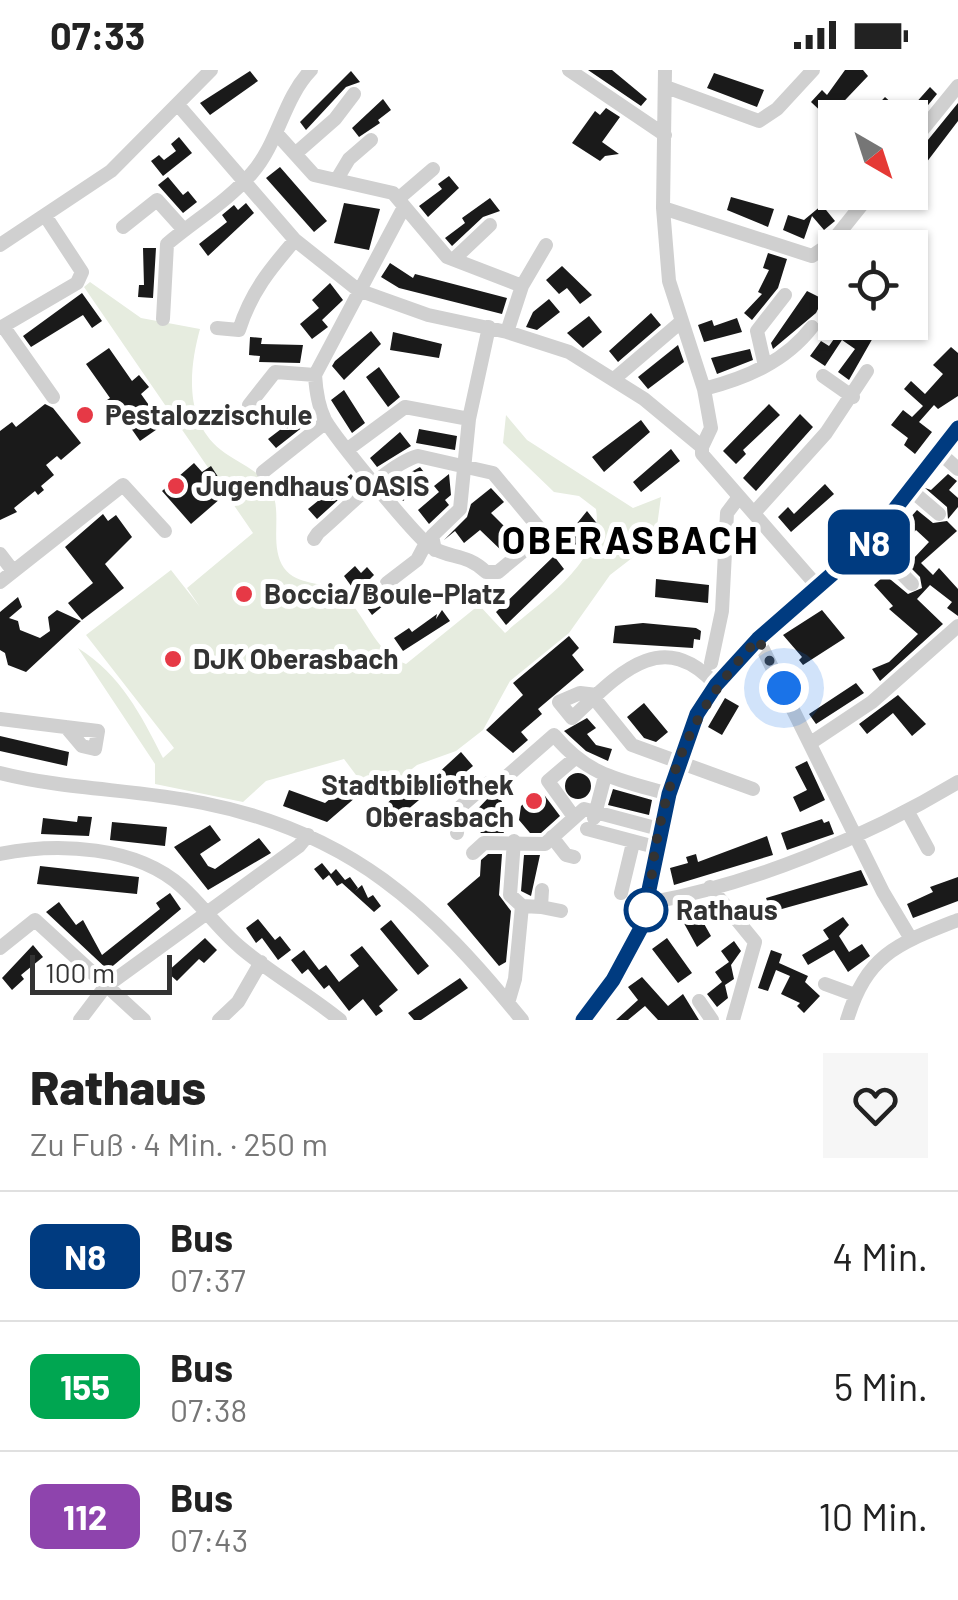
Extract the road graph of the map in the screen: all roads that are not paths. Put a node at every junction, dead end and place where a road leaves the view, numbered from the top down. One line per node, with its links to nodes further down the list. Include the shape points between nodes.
1 (211, 70): 9 (street)
2 (311, 70): 11 (street, via 295,86)
3 (569, 70): 12 (street)
4 (666, 70): 7 (street)
5 (813, 70): 7 (street, via 759,121)
6 (958, 86): 10 (street)
7 (666, 87): 12 (street)
8 (354, 94): 14 (street)
9 (179, 106): 17 (street); 21 (street, via 111,171)
10 (928, 123)
11 (277, 134): 14 (street); 17 (street)
12 (665, 135): 19 (street)
13 (371, 140): 16 (street)
14 (294, 154): 16 (street, via 314,175)
15 (434, 169): 18 (street)
16 (337, 179): 18 (street, via 393,193)
17 (244, 181): 24 (street); 25 (street)
18 (401, 203): 28 (street); 30 (street)
19 (663, 208): 20 (street, via 812,256); 33 (street, via 668,281)
20 (858, 210)
21 (46, 216): 27 (street); 34 (street, via 82,272 77,282)
22 (490, 225): 28 (street)
23 (123, 227): 24 (street, via 157,200)
24 (184, 230): 32 (street, via 166,244)
25 (296, 240): 30 (street); 36 (street, via 263,276 239,330)
26 (546, 245): 29 (street)
27 (0, 246)
28 (454, 259): 29 (street)
29 (522, 286): 38 (street)
30 (358, 290): 37 (street, via 428,316); 41 (street)
31 (784, 296): 39 (street, via 757,331)
32 (162, 319)
33 (682, 321): 43 (street); 44 (street)
34 (2, 327): 45 (street)
35 (812, 327): 39 (street, via 796,348)
36 (217, 328)
37 (489, 328): 38 (street); 48 (street)
38 (507, 332): 43 (street, via 569,352)
39 (765, 366): 44 (street)
40 (867, 371): 46 (street)
41 (314, 375): 47 (street, via 275,372); 49 (street)
42 (823, 376): 46 (street)
43 (614, 378): 51 (street)
44 (704, 389): 51 (street, via 712,428)
45 (52, 398)
46 (853, 398): 60 (street)
47 (248, 405)
48 (469, 419): 52 (street, via 405,406); 54 (street)
49 (326, 422): 52 (street); 56 (street)
50 (958, 428): 53 (street)
51 (702, 448): 59 (street)
52 (348, 449): 57 (street)
53 (940, 453): 55 (street); 58 (street)
54 (462, 468): 57 (street, via 418,456); 65 (street, via 460,508); 65 (street, via 493,473 544,534 498,572)
55 (958, 469)
56 (263, 472)
57 (377, 484): 63 (street); 65 (street)
58 (912, 491): 61 (street); 64 (street)
59 (739, 496): 60 (street); 74 (street, via 728,513 722,611)
60 (754, 512): 71 (street)
61 (938, 514)
62 (165, 531): 67 (street, via 123,485)
63 (314, 539)
64 (870, 541): 70 (street); 71 (street)
65 (430, 546): 69 (street)
66 (0, 554): 67 (street)
67 (13, 571): 68 (street)
68 (0, 582)
69 (387, 583)
70 (912, 584)
71 (818, 586): 73 (street)
72 (958, 626): 80 (street, via 872,702)
73 (758, 639): 75 (street); 80 (street)
74 (711, 663)
75 (716, 685): 76 (street, via 672,656 649,656); 82 (street)
76 (596, 696): 79 (street, via 580,692 559,702 572,718); 82 (street, via 632,745)
77 (0, 719): 78 (street)
78 (66, 727)
79 (554, 735): 81 (street); 93 (street, via 459,808)
80 (812, 742): 95 (street)
81 (574, 760): 84 (street); 89 (street, via 548,782)
82 (680, 761): 86 (street); 87 (street)
83 (0, 773): 92 (street, via 202,802)
84 (605, 776): 87 (street); 90 (street)
85 (958, 782): 88 (street)
86 (754, 789)
87 (669, 794): 91 (street)
88 (908, 812): 95 (street); 99 (street)
89 (574, 817): 90 (street, via 584,810); 94 (street)
90 (592, 820): 91 (street); 97 (street)
91 (659, 829): 98 (street)
92 (308, 834): 108 (street); 117 (street, via 394,886)
93 (457, 834)
94 (552, 838): 96 (street, via 545,844); 102 (street)
95 (856, 838): 103 (street); 110 (street)
96 (514, 841): 100 (street, via 484,844); 106 (street, via 510,895)
97 (633, 843): 98 (street); 104 (street)
98 (656, 847): 105 (street)
99 (928, 849)
100 (473, 853)
101 (0, 854): 108 (street, via 32,849 130,857 160,869)
102 (574, 857)
103 (710, 887): 105 (street); 125 (street, via 755,942)
104 (621, 893)
105 (648, 902): 123 (street, via 632,945)
106 (522, 906): 107 (street, via 541,898); 117 (street)
107 (561, 911)
108 (206, 914): 112 (street); 114 (street)
109 (958, 920): 110 (street)
110 (911, 939): 115 (street, via 883,954)
111 (0, 948): 114 (street, via 35,920)
112 (260, 962): 118 (street); 121 (street, via 238,1002)
113 (825, 984): 115 (street)
114 (105, 986): 119 (street); 120 (street)
115 (855, 994): 126 (street)
116 (698, 1001): 124 (street)
117 (508, 1003): 122 (street)
118 (336, 1019)
119 (80, 1020)
120 (144, 1020)
121 (219, 1020)
122 (522, 1020)
123 (583, 1020)
124 (712, 1020)
125 (733, 1020)
126 (847, 1020)

